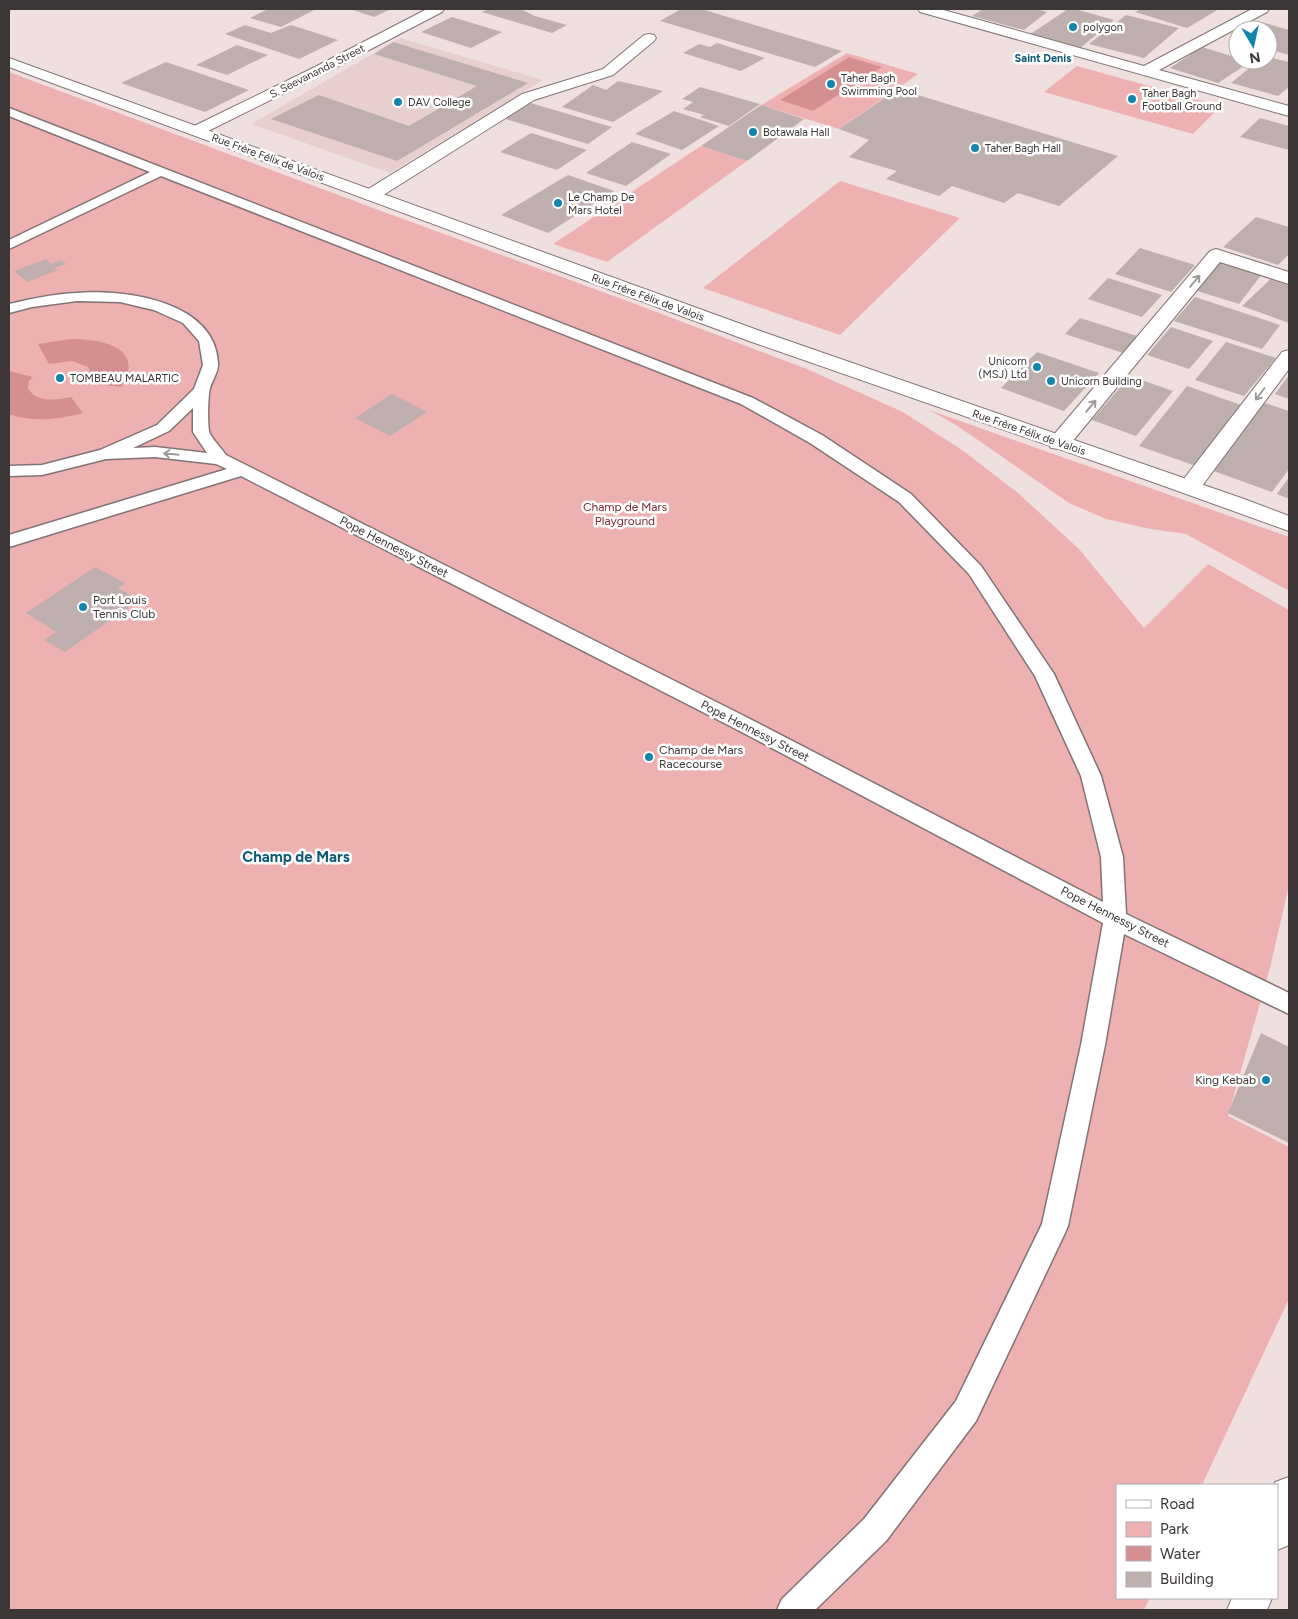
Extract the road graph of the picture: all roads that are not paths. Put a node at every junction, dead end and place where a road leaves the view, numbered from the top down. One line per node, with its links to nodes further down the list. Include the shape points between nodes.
1 (437, 9): 9 (street, S. Seevananda Street)
2 (925, 9): 6 (street)
3 (1262, 9): 6 (street)
4 (649, 38): 11 (street, via 608,72 528,97)
5 (9, 62): 9 (street, Rue Frère Félix de Valois)
6 (1147, 70): 7 (street)
7 (1289, 111)
8 (9, 112): 10 (lane)
9 (196, 131): 11 (street, Rue Frère Félix de Valois)
10 (160, 172): 12 (lane); 25 (lane, via 747,402 816,439 905,498 975,570 1044,674 1091,776 1112,857)
11 (371, 195): 17 (street, Rue Frère Félix de Valois)
12 (9, 246)
13 (1289, 278): 17 (street, one-way to 13, via 1216,255)
14 (9, 309): 16 (lane, via 77,297 120,298 158,306 188,320 206,340 211,365)
15 (1289, 356): 22 (street, one-way to 22)
16 (201, 391): 18 (lane, via 163,428); 19 (lane, via 201,432)
17 (1059, 443): 22 (street, Rue Frère Félix de Valois)
18 (106, 454): 19 (lane, one-way to 18, via 156,452); 20 (lane, via 42,470)
19 (220, 459): 21 (lane, Pope Hennessy Street)
20 (9, 470)
21 (243, 470): 24 (lane); 25 (lane, Pope Hennessy Street, via 768,737)
22 (1190, 485): 23 (street, Rue Frère Félix de Valois)
23 (1289, 524)
24 (9, 541)
25 (1115, 919): 26 (lane, Pope Hennessy Street); 29 (lane, via 1093,1045 1055,1226 966,1411 875,1530)
26 (1289, 1004)
27 (1289, 1496): 28 (street)
28 (1278, 1527)
29 (793, 1610)

